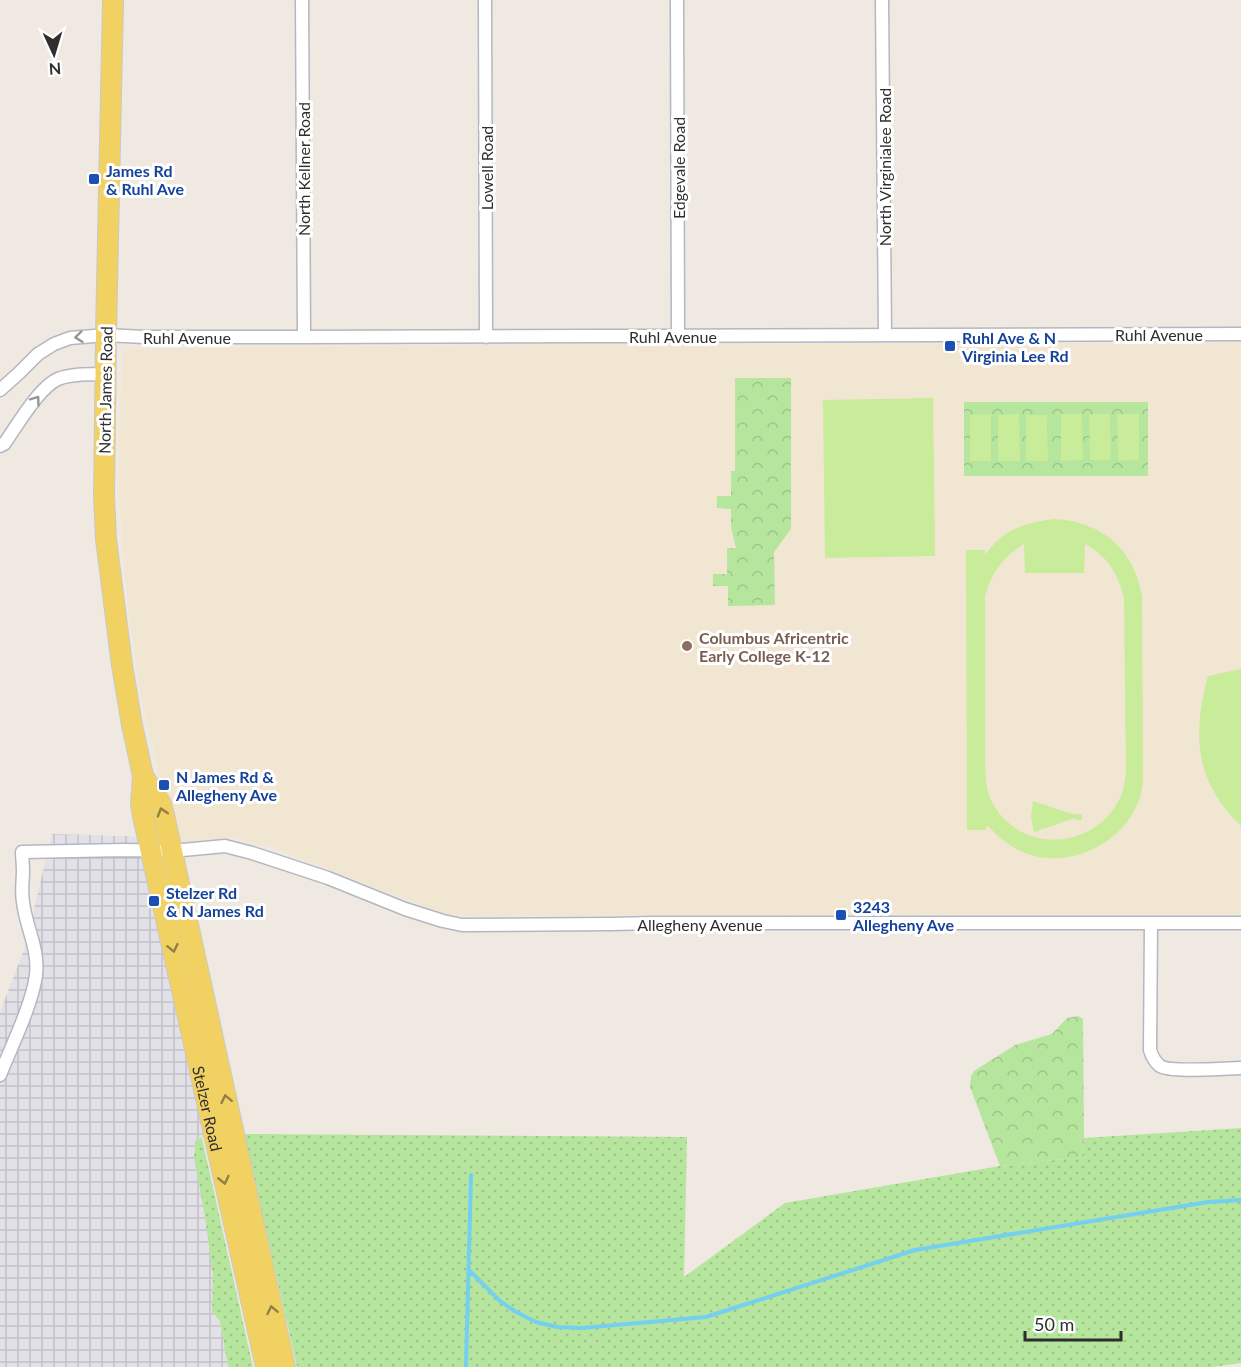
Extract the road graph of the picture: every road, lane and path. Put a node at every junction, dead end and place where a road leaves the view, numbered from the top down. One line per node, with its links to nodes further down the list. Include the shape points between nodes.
1 (113, 0): 7 (main road, North James Road)
2 (302, 0): 10 (street, North Kellner Road)
3 (485, 0): 11 (street, Lowell Road)
4 (677, 0): 9 (street, Edgevale Road)
5 (882, 0): 8 (street, North Virginialee Road)
6 (1241, 334): 8 (street, Ruhl Avenue)
7 (106, 335): 10 (street, Ruhl Avenue); 12 (main road, North James Road); 13 (street, Ruhl Avenue, one-way to 13, via 70,338 54,344)
8 (885, 335): 9 (street, Ruhl Avenue)
9 (678, 336): 11 (street, Ruhl Avenue)
10 (304, 337): 11 (street, Ruhl Avenue)
11 (486, 337)
12 (105, 374): 14 (street, one-way to 12, via 43,390 57,380); 15 (main road, North James Road, via 106,539 125,683)
13 (0, 390)
14 (0, 446)
15 (143, 776): 16 (main road, North James Road, via 141,804); 17 (main road, North James Road, one-way to 15, via 161,804)
16 (151, 850): 17 (street); 21 (street, via 22,852 22,900 33,938 36,974 33,992); 22 (main road, Stelzer Road, one-way to 22)
17 (172, 851): 18 (street, Allegheny Avenue, via 234,848 328,878 405,909 462,925); 23 (main road, Stelzer Road, one-way to 17)
18 (1152, 923): 19 (street, Allegheny Avenue); 20 (street, via 1153,1060 1174,1069)
19 (1241, 923)
20 (1241, 1068)
21 (0, 1075)
22 (266, 1367)
23 (285, 1367)

